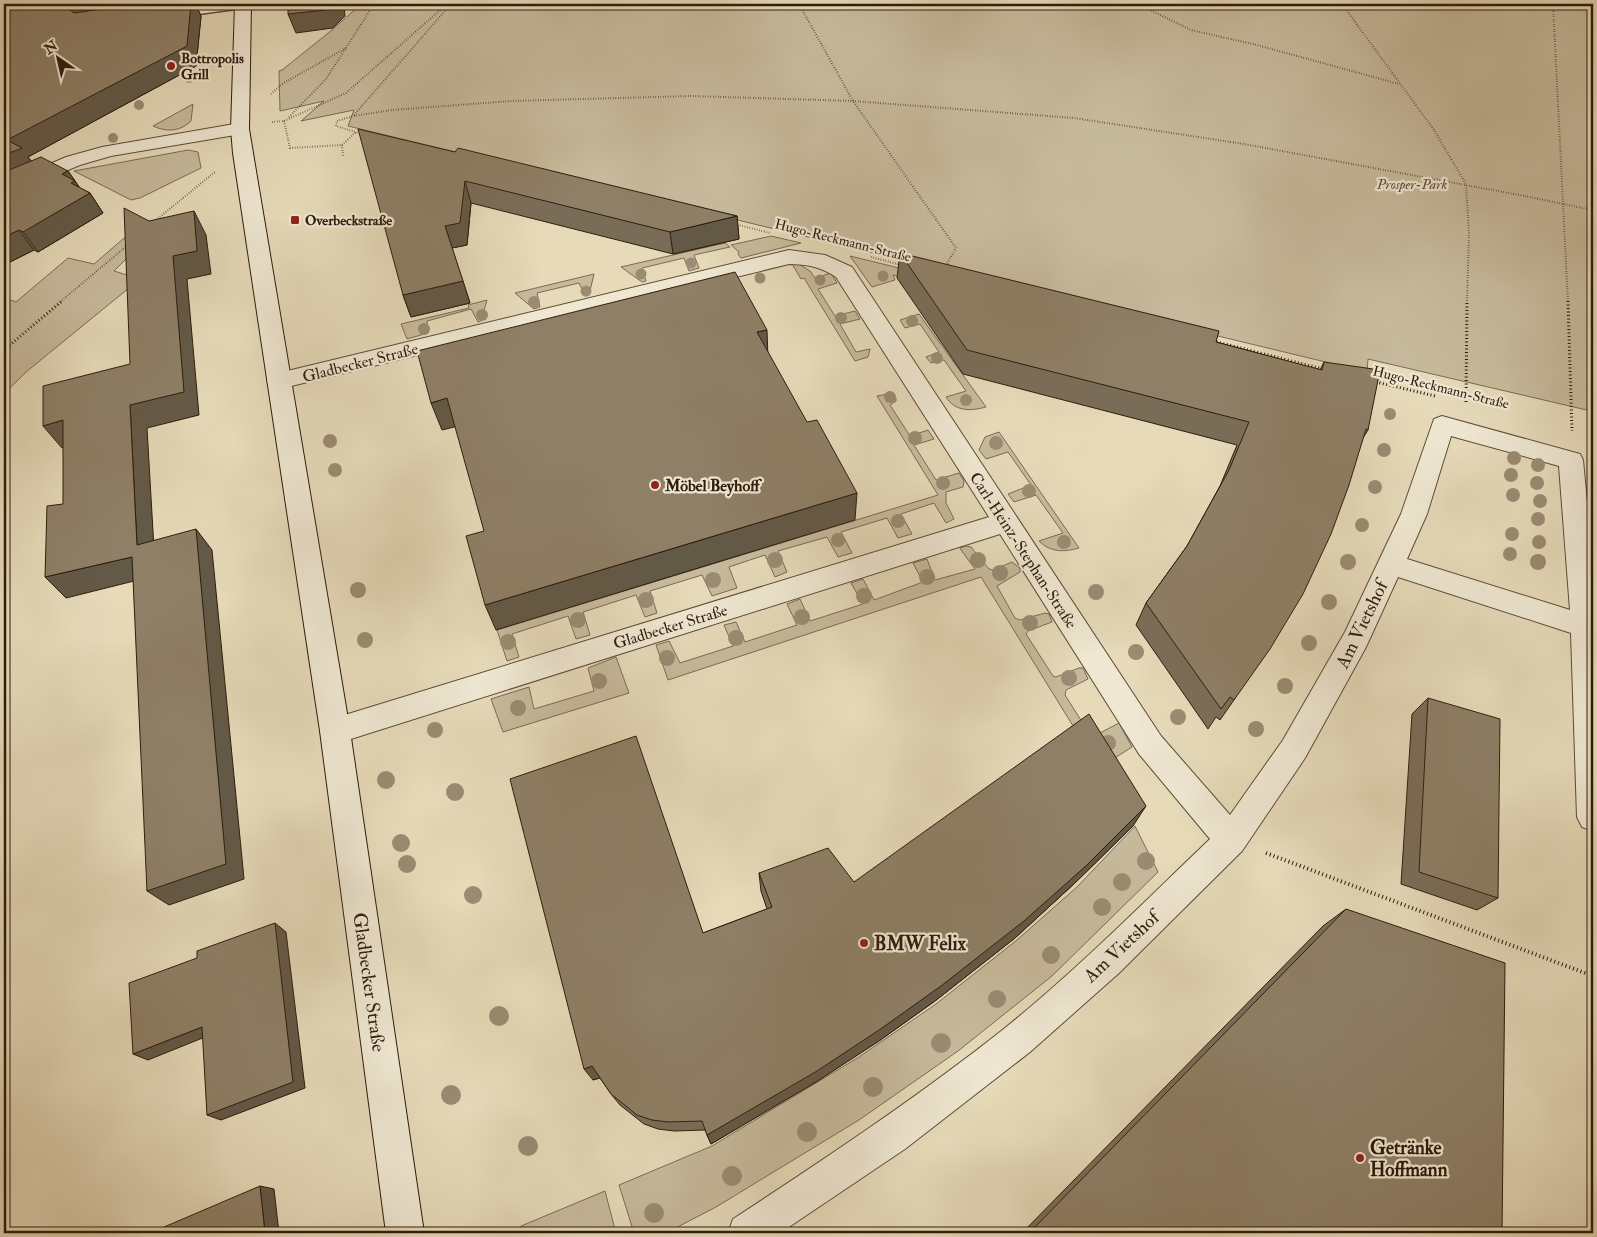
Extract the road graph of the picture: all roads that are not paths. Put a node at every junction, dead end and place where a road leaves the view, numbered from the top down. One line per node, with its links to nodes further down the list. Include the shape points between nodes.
1 (243, 4): 2 (lane); 3 (street, Gladbecker Straße)
2 (159, 16)
3 (240, 129): 4 (street, via 109,151 73,161); 6 (street, Gladbecker Straße)
4 (4, 191)
5 (820, 260): 6 (street, Gladbecker Straße, via 789,256); 7 (street, Carl-Heinz-Stephan-Straße, via 844,272)
6 (279, 381): 10 (street, Gladbecker Straße)
7 (1006, 522): 10 (street, Gladbecker Straße); 12 (street, Carl-Heinz-Stephan-Straße, via 1150,745)
8 (1390, 564): 9 (street, Am Vietshof); 9 (street, Am Vietshof, via 1414,514 1442,425 1571,460); 12 (street, Am Vietshof, via 1356,639 1294,749)
9 (1585, 626): 11 (street, Am Vietshof)
10 (334, 731): 13 (street, Gladbecker Straße)
11 (1593, 817)
12 (1231, 840): 14 (street, Am Vietshof, via 1107,961 1018,1040 892,1136)
13 (405, 1233)
14 (747, 1233)

